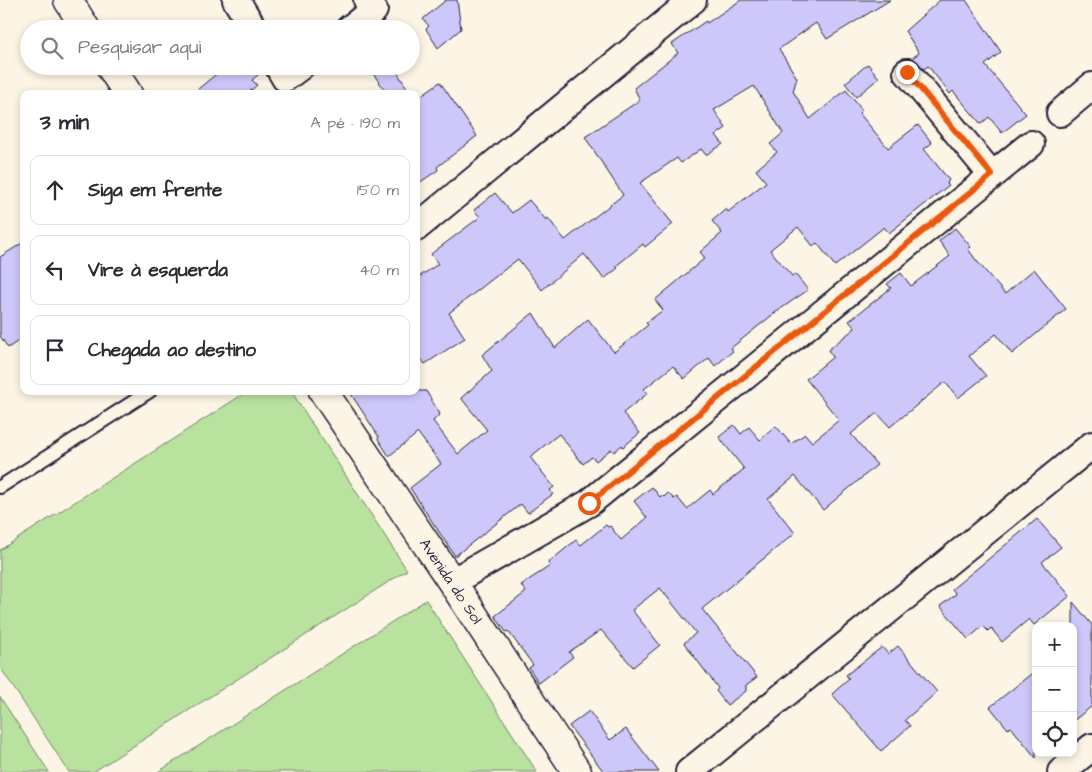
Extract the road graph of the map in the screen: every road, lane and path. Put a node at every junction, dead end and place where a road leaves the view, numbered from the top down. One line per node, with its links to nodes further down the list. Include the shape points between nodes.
1 (68, 0): 5 (street)
2 (236, 0): 6 (street)
3 (367, 0): 7 (street, via 374,10)
4 (693, 0): 15 (street)
5 (80, 20)
6 (248, 20)
7 (361, 20)
8 (907, 72): 14 (street)
9 (116, 75): 11 (street)
10 (1092, 86): 12 (street)
11 (125, 90)
12 (1060, 113)
13 (1031, 144): 14 (street)
14 (992, 175): 20 (street, via 589,503)
15 (420, 225)
16 (144, 395): 19 (lane)
17 (325, 395): 20 (street, Avenida do Sol)
18 (1092, 445): 23 (street)
19 (0, 487)
20 (452, 582): 22 (street, Avenida do Sol)
21 (1092, 747): 24 (street)
22 (577, 772)
23 (689, 772)
24 (1060, 772)

